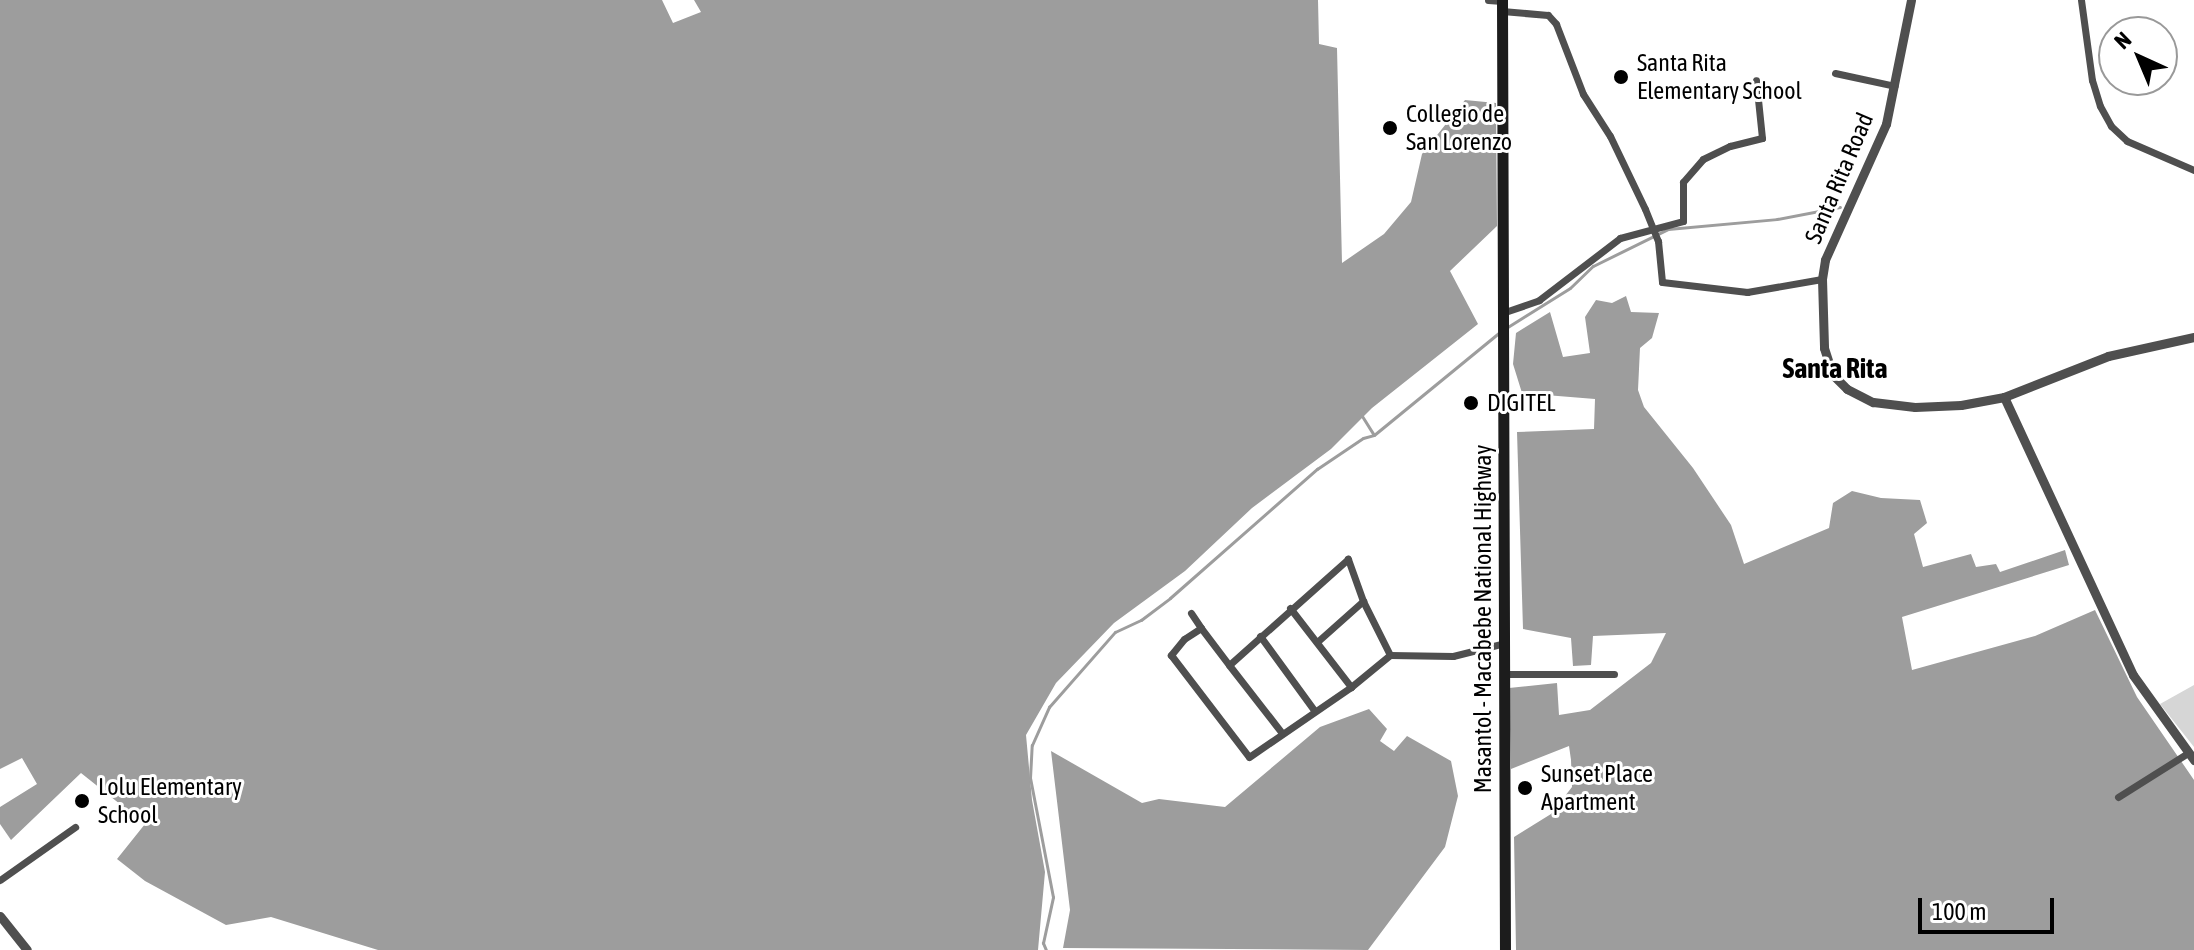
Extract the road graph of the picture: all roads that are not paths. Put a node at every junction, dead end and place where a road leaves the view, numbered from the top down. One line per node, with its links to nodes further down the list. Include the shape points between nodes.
1 (1488, 0): 4 (street)
2 (1911, 0): 7 (street, Santa Rita Road)
3 (2081, 0): 8 (street, via 2092,80 2111,126 2127,141)
4 (1502, 4): 9 (street, via 1548,15 1556,24 1583,94 1610,136); 11 (main road, Masantol - Macabebe National Highway)
5 (1835, 73): 7 (street)
6 (1756, 80): 9 (street, via 1762,138 1703,159 1683,182 1683,221)
7 (1895, 86): 10 (street, Santa Rita Road, via 1886,124 1825,260)
8 (2194, 170)
9 (1655, 235): 10 (street, via 1662,282 1747,292); 11 (street, via 1620,238 1539,300)
10 (1822, 279): 13 (street, Santa Rita Road, via 1824,348 1833,375 1847,389 1873,402 1915,407)
11 (1505, 315): 20 (main road, Masantol - Macabebe National Highway)
12 (2194, 337): 13 (street, Santa Rita Road, via 2108,356)
13 (2004, 397): 28 (street, via 2133,675)
14 (1363, 601): 15 (street, via 1348,559); 19 (street); 21 (street)
15 (1290, 608): 18 (street); 19 (street)
16 (1191, 613): 17 (street)
17 (1201, 628): 22 (street); 27 (street, via 1171,655 1249,757)
18 (1260, 636): 22 (street); 26 (street)
19 (1317, 642): 25 (street)
20 (1505, 643): 21 (street, via 1453,656); 23 (main road, Masantol - Macabebe National Highway)
21 (1390, 655): 25 (street)
22 (1229, 665): 27 (street)
23 (1505, 674): 24 (street); 34 (main road, Masantol - Macabebe National Highway)
24 (1614, 674)
25 (1351, 687): 26 (street)
26 (1314, 710): 27 (street)
27 (1282, 733)
28 (2191, 757): 29 (street)
29 (2118, 797)
30 (75, 827): 31 (street)
31 (0, 880)
32 (0, 916): 33 (street)
33 (27, 950)
34 (1505, 950)

